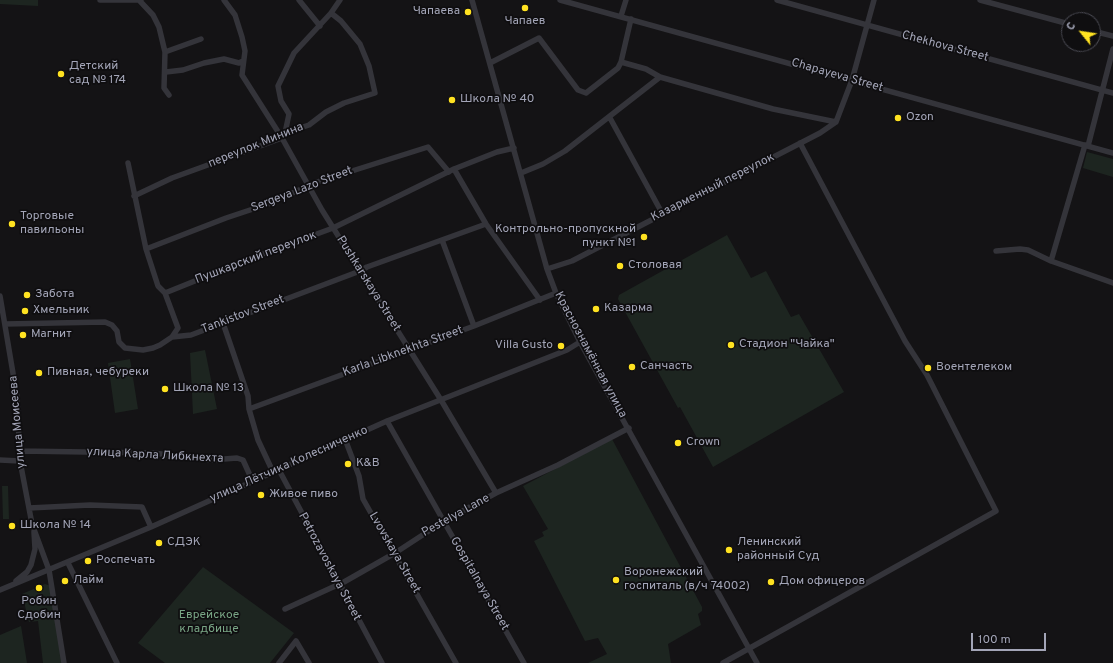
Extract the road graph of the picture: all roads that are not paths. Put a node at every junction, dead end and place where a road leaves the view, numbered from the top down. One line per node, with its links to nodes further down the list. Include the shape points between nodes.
1 (100, 0): 2 (street)
2 (140, 0): 22 (street, via 153,16)
3 (224, 0): 23 (street, via 235,15 245,51)
4 (299, 0): 17 (street)
5 (340, 0): 12 (street)
6 (472, 0): 25 (street, Краснознамённая улица)
7 (560, 0): 13 (street, Chapayeva Street)
8 (626, 0): 13 (street)
9 (777, 0): 16 (street, Chekhova Street)
10 (874, 0): 16 (street)
11 (980, 0): 15 (street)
12 (331, 13): 17 (street); 34 (street, переулок Минина, via 360,44 369,66 375,93 344,103 309,125)
13 (621, 16): 14 (street, Chapayeva Street)
14 (631, 19): 24 (street); 28 (street, Chapayeva Street)
15 (1061, 22)
16 (867, 25): 28 (street); 29 (street, Chekhova Street)
17 (320, 26): 34 (street, via 294,53 278,86 281,101 289,114)
18 (1101, 33): 19 (street)
19 (1113, 36)
20 (201, 39): 22 (street)
21 (1113, 49): 29 (street)
22 (165, 52): 26 (street)
23 (243, 61): 26 (street, via 239,63 224,59); 34 (street, Pushkarskaya Street, via 242,75)
24 (621, 62): 25 (street, via 618,68 586,93 578,90 539,38); 27 (street, via 646,69)
25 (490, 63): 37 (street, Краснознамённая улица)
26 (166, 72): 31 (street, via 163,76 164,88)
27 (660, 77): 32 (street); 33 (street, via 773,109)
28 (852, 80): 33 (street); 36 (street, Chapayeva Street)
29 (1102, 90): 30 (street, Chekhova Street); 36 (street)
30 (1113, 93)
31 (169, 95)
32 (610, 118): 41 (street, via 565,151); 44 (street)
33 (836, 122): 35 (street, Казарменный переулок)
34 (283, 136): 42 (street, Pushkarskaya Street); 43 (street, переулок Минина, via 172,178)
35 (800, 143): 44 (street, Казарменный переулок); 87 (street, via 905,341 927,376 996,511)
36 (1086, 146): 38 (street, Chapayeva Street); 50 (street)
37 (514, 148): 40 (street, Пушкарский переулок); 41 (street, Краснознамённая улица)
38 (1113, 153)
39 (128, 163): 43 (street)
40 (451, 171): 42 (street, Sergeya Lazo Street, via 428,147); 45 (street); 46 (street, Пушкарский переулок)
41 (521, 173): 51 (street, Краснознамённая улица)
42 (308, 187): 46 (street, Pushkarskaya Street); 48 (street, Sergeya Lazo Street)
43 (134, 196): 48 (street)
44 (662, 213): 51 (street, Казарменный переулок, via 572,261)
45 (486, 224): 47 (street, Tankistov Street); 57 (street)
46 (333, 228): 52 (street, Pushkarskaya Street); 54 (street, Пушкарский переулок)
47 (442, 240): 52 (street, Tankistov Street); 60 (street)
48 (146, 249): 54 (street, via 158,286)
49 (996, 251): 50 (street, via 1028,250)
50 (1052, 261): 53 (street)
51 (547, 269): 55 (street, Краснознамённая улица)
52 (360, 271): 58 (street, Tankistov Street); 63 (street, Pushkarskaya Street)
53 (1113, 283)
54 (165, 293): 61 (street, via 178,328)
55 (556, 293): 57 (street, Karla Libknekhta Street); 62 (street, Краснознамённая улица)
56 (0, 296): 59 (street, улица Моисеева)
57 (540, 300): 60 (street, Karla Libknekhta Street)
58 (223, 323): 61 (street, Tankistov Street, via 191,335); 65 (street, via 248,396)
59 (5, 324): 61 (street, Tankistov Street, via 104,322 112,325 117,331 121,346 134,350 160,346); 69 (street, улица Моисеева, via 17,397)
60 (474, 326): 63 (street, Karla Libknekhta Street)
61 (172, 338)
62 (580, 342): 64 (street, улица Лётчика Колесниченко, via 567,350); 67 (street, Краснознамённая улица)
63 (410, 350): 64 (street, Pushkarskaya Street); 65 (street, Karla Libknekhta Street)
64 (441, 400): 66 (street, улица Лётчика Колесниченко); 75 (street, Pushkarskaya Street)
65 (248, 409): 73 (street, via 258,440)
66 (387, 421): 68 (street, улица Лётчика Колесниченко); 77 (street, Gospitalnaya Street)
67 (629, 428): 75 (street, Pestelya Lane, via 558,465); 87 (street, Краснознамённая улица)
68 (345, 439): 72 (street, улица Лётчика Колесниченко); 80 (street, Lvovskaya Street, via 359,476 363,499)
69 (18, 451): 71 (street, улица Моисеева); 74 (street, улица Карла Либкнехта, via 153,453 211,460 237,458 243,460)
70 (0, 460): 71 (street)
71 (20, 461): 76 (street, улица Моисеева)
72 (279, 470): 73 (street, улица Лётчика Колесниченко); 83 (street, Petrozavoskaya Street)
73 (273, 472): 74 (street, улица Лётчика Колесниченко)
74 (253, 482): 79 (street, улица Лётчика Колесниченко)
75 (496, 493): 77 (street, Pestelya Lane)
76 (29, 508): 78 (street, улица Моисеева); 79 (street, via 90,505 142,507)
77 (444, 521): 80 (street, Pestelya Lane); 94 (street, Gospitalnaya Street)
78 (32, 524): 82 (street, улица Моисеева); 84 (street, via 35,549 31,565 27,572)
79 (151, 527): 81 (street, улица Лётчика Колесниченко)
80 (395, 553): 83 (street, Pestelya Lane); 93 (street, Lvovskaya Street)
81 (68, 563): 82 (street, улица Лётчика Колесниченко); 89 (street)
82 (49, 570): 84 (street, улица Лётчика Колесниченко); 88 (street, улица Моисеева)
83 (339, 584): 86 (street, Pestelya Lane); 92 (street, Petrozavoskaya Street)
84 (10, 586): 85 (street, улица Лётчика Колесниченко)
85 (0, 590)
86 (285, 609)
87 (749, 648): 95 (street); 96 (street, Краснознамённая улица)
88 (64, 663)
89 (117, 663)
90 (279, 663): 91 (street, via 296,641)
91 (309, 663)
92 (382, 663)
93 (456, 663)
94 (524, 663)
95 (723, 663)
96 (757, 663)

